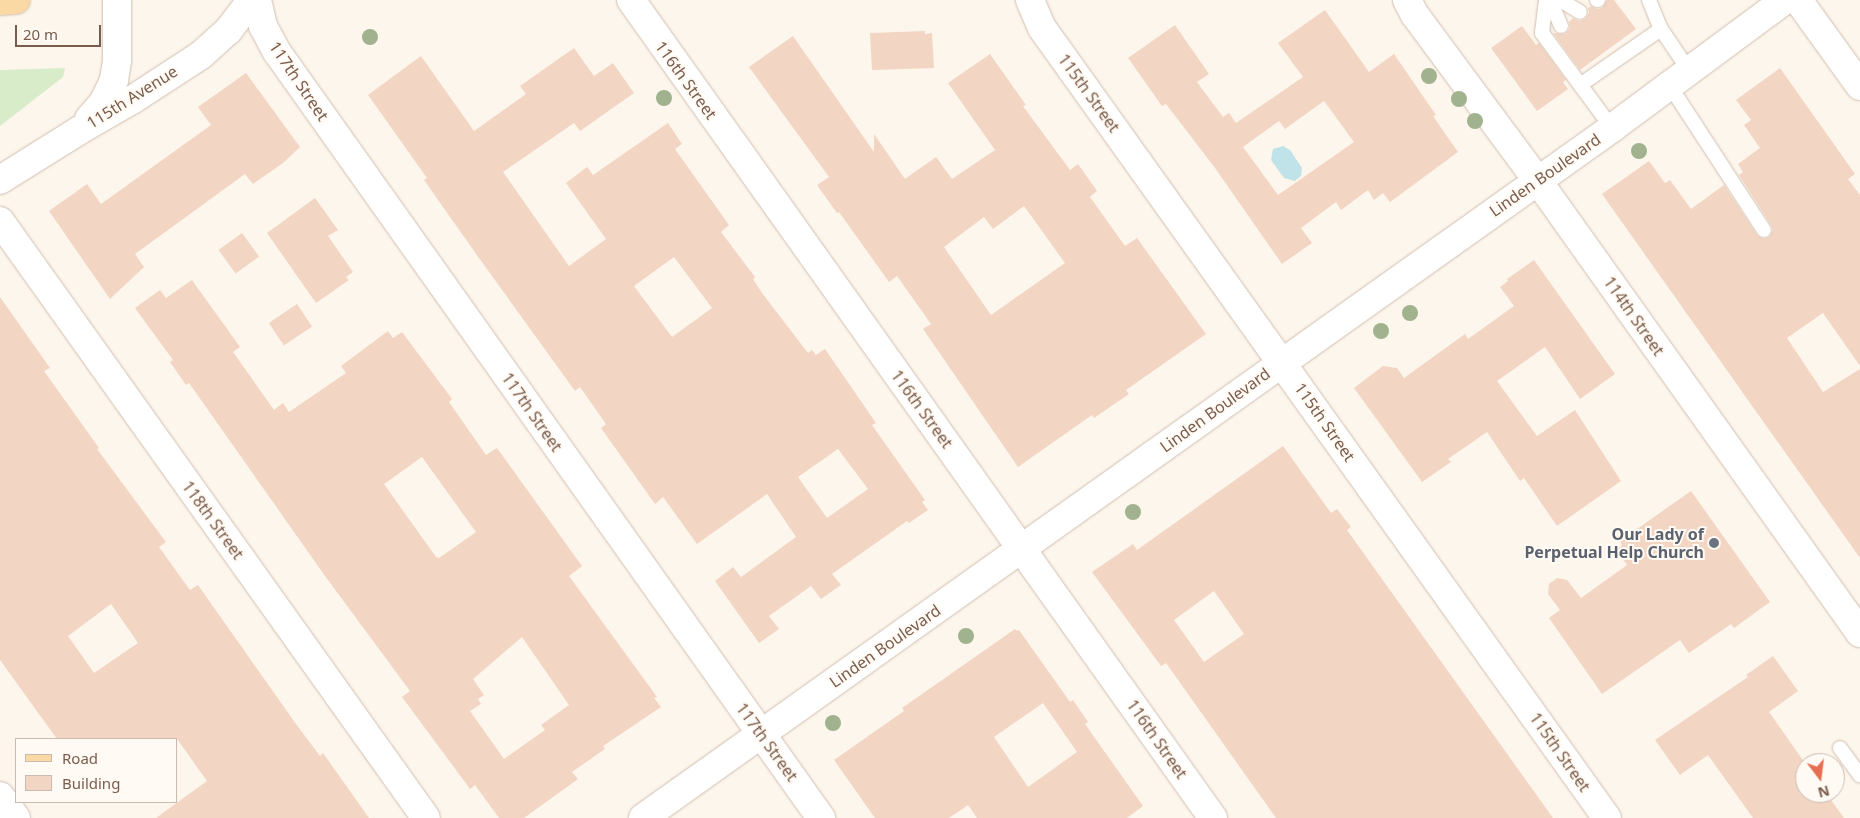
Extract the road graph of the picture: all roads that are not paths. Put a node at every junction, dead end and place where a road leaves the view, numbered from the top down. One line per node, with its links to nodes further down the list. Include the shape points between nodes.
1 (16, 0): 14 (main road)
2 (117, 0): 22 (street, via 114,80 103,104)
3 (250, 0): 22 (street, 115th Avenue, via 228,31 201,55)
4 (257, 0): 30 (street, 117th Street, via 263,26 277,52)
5 (631, 0): 28 (street, 116th Street)
6 (1030, 0): 27 (street, 115th Street, via 1042,28)
7 (1407, 0): 24 (street, 114th Street)
8 (1546, 0): 19 (lane, via 1542,33)
9 (1550, 0): 16 (lane)
10 (1560, 0): 15 (lane)
11 (1649, 0): 17 (lane)
12 (1785, 0): 18 (street, Linden Boulevard)
13 (1798, 0): 20 (street)
14 (0, 1)
15 (1580, 12)
16 (1561, 26)
17 (1661, 29): 18 (lane); 19 (lane, via 1629,43 1592,69)
18 (1680, 79): 21 (street, Linden Boulevard); 26 (lane)
19 (1580, 85): 21 (lane)
20 (1860, 86)
21 (1612, 128): 24 (street, Linden Boulevard)
22 (80, 130): 23 (street, 115th Avenue)
23 (0, 180)
24 (1538, 180): 27 (street, Linden Boulevard); 29 (street, 114th Street)
25 (0, 221): 35 (street, 118th Street)
26 (1764, 230)
27 (1282, 363): 28 (street, Linden Boulevard); 39 (street, 115th Street)
28 (1021, 548): 30 (street, Linden Boulevard); 38 (street, 116th Street)
29 (1860, 633)
30 (761, 734): 36 (street, Linden Boulevard); 37 (street, 117th Street)
31 (1840, 748): 32 (lane)
32 (1860, 776)
33 (0, 796): 34 (street)
34 (16, 818)
35 (426, 818)
36 (643, 818)
37 (821, 818)
38 (1213, 818)
39 (1607, 818)

